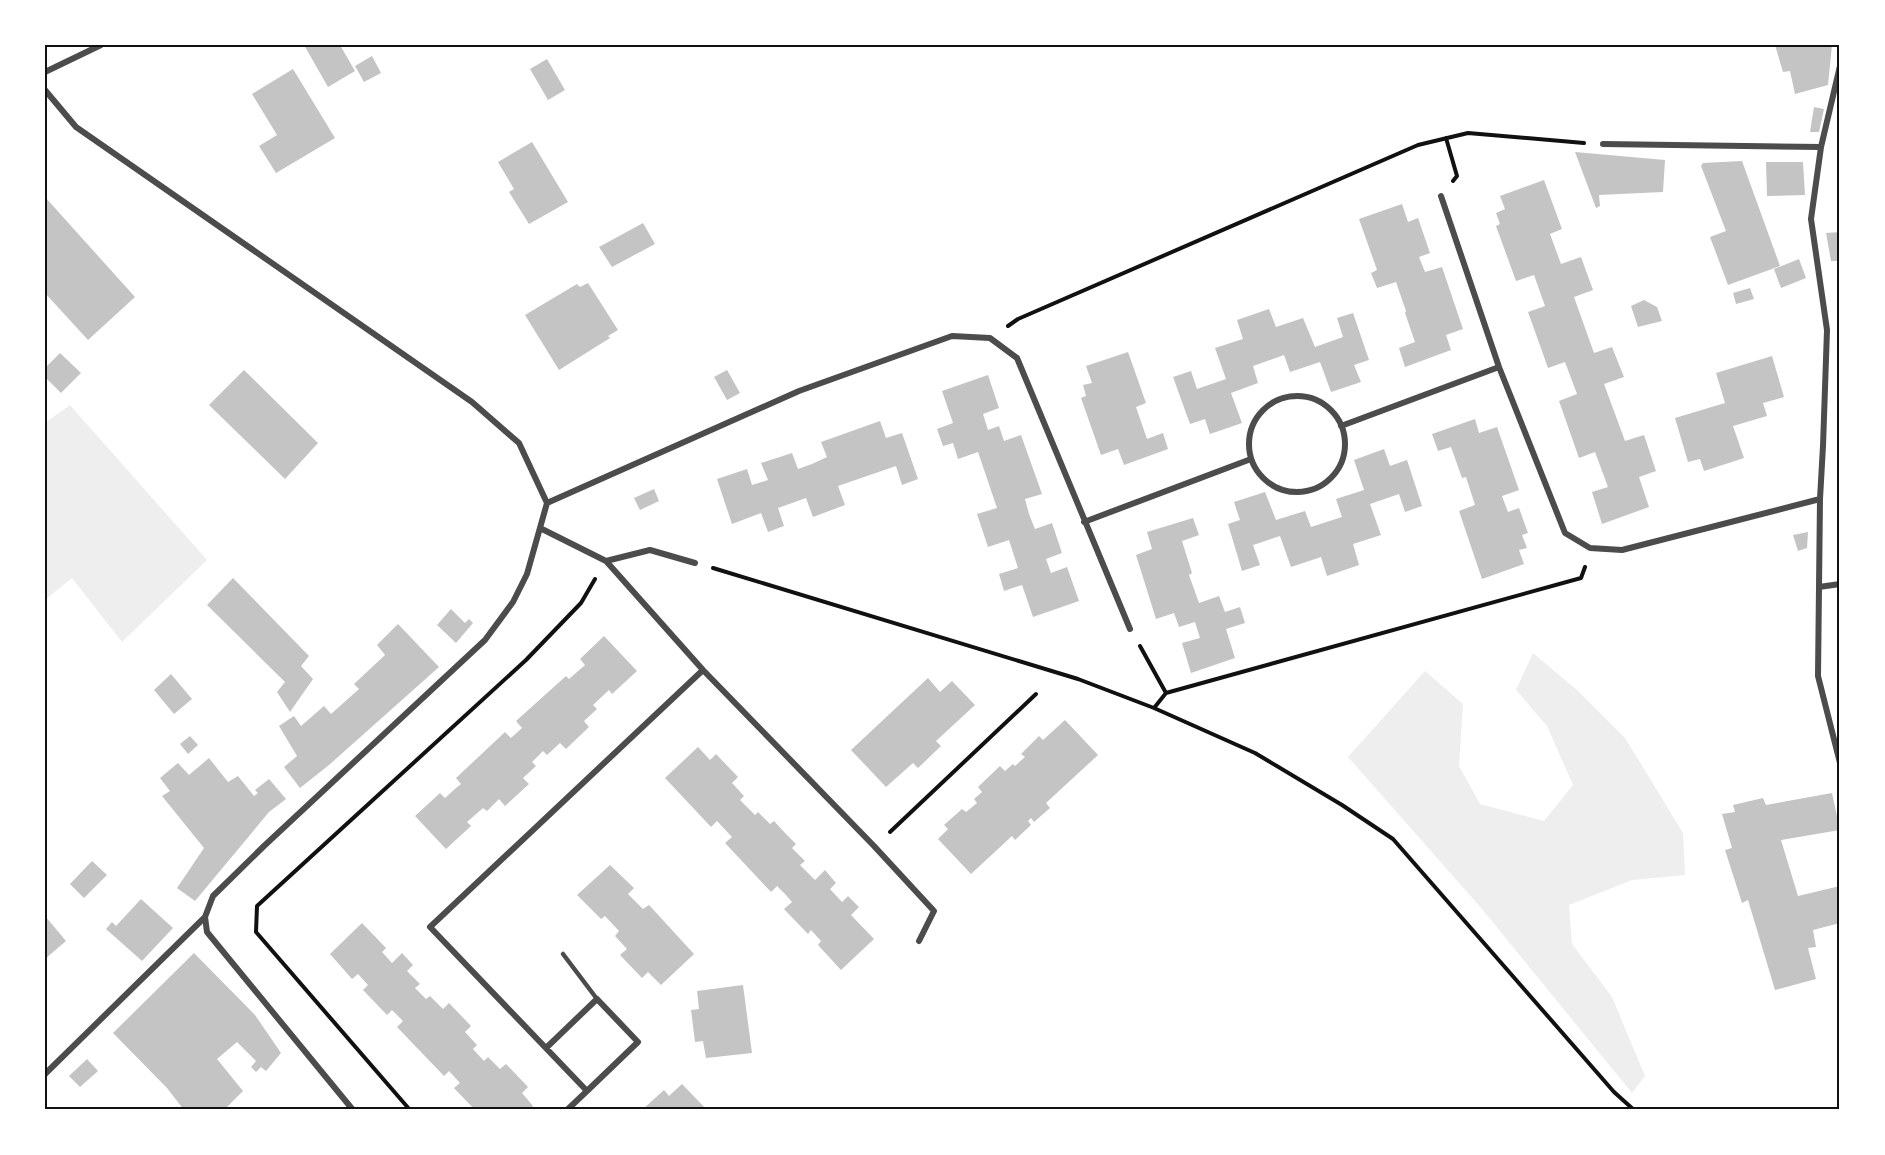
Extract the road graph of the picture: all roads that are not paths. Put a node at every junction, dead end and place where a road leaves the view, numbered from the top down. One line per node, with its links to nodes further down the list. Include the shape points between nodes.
1 (101, 45): 3 (street)
2 (1840, 66): 6 (street)
3 (45, 72)
4 (45, 90): 12 (street, via 76,127 472,402 519,443)
5 (1603, 144): 6 (street)
6 (1821, 147): 11 (street, via 1811,219 1827,330)
7 (1441, 196): 8 (street)
8 (1499, 368): 9 (street); 11 (street, via 1565,533 1590,548 1622,550)
9 (1341, 426): 10 (street, via 1333,412 1320,402 1305,396 1288,396 1272,402 1260,413 1252,427); 10 (street, via 1345,441 1337,470 1313,489 1276,487 1258,473)
10 (1251, 459): 13 (street)
11 (1820, 499): 18 (street)
12 (547, 503): 13 (street, via 799,391 952,336 990,338 1017,358); 14 (street)
13 (1084, 522): 19 (street)
14 (540, 528): 15 (street); 22 (street, via 527,574 513,602 485,640 213,896)
15 (606, 561): 16 (street, via 650,550); 20 (street)
16 (695, 563)
17 (1840, 584): 18 (street)
18 (1819, 587): 21 (street, via 1818,676)
19 (1130, 629)
20 (703, 670): 23 (street, via 934,911); 26 (street, via 430,927)
21 (1840, 763)
22 (205, 917): 27 (street); 29 (street, via 207,932)
23 (919, 941)
24 (563, 954): 25 (lane)
25 (597, 999): 26 (street); 28 (street, via 638,1042)
26 (546, 1048): 28 (street)
27 (45, 1074)
28 (587, 1091): 30 (street)
29 (353, 1110)
30 (567, 1110)

